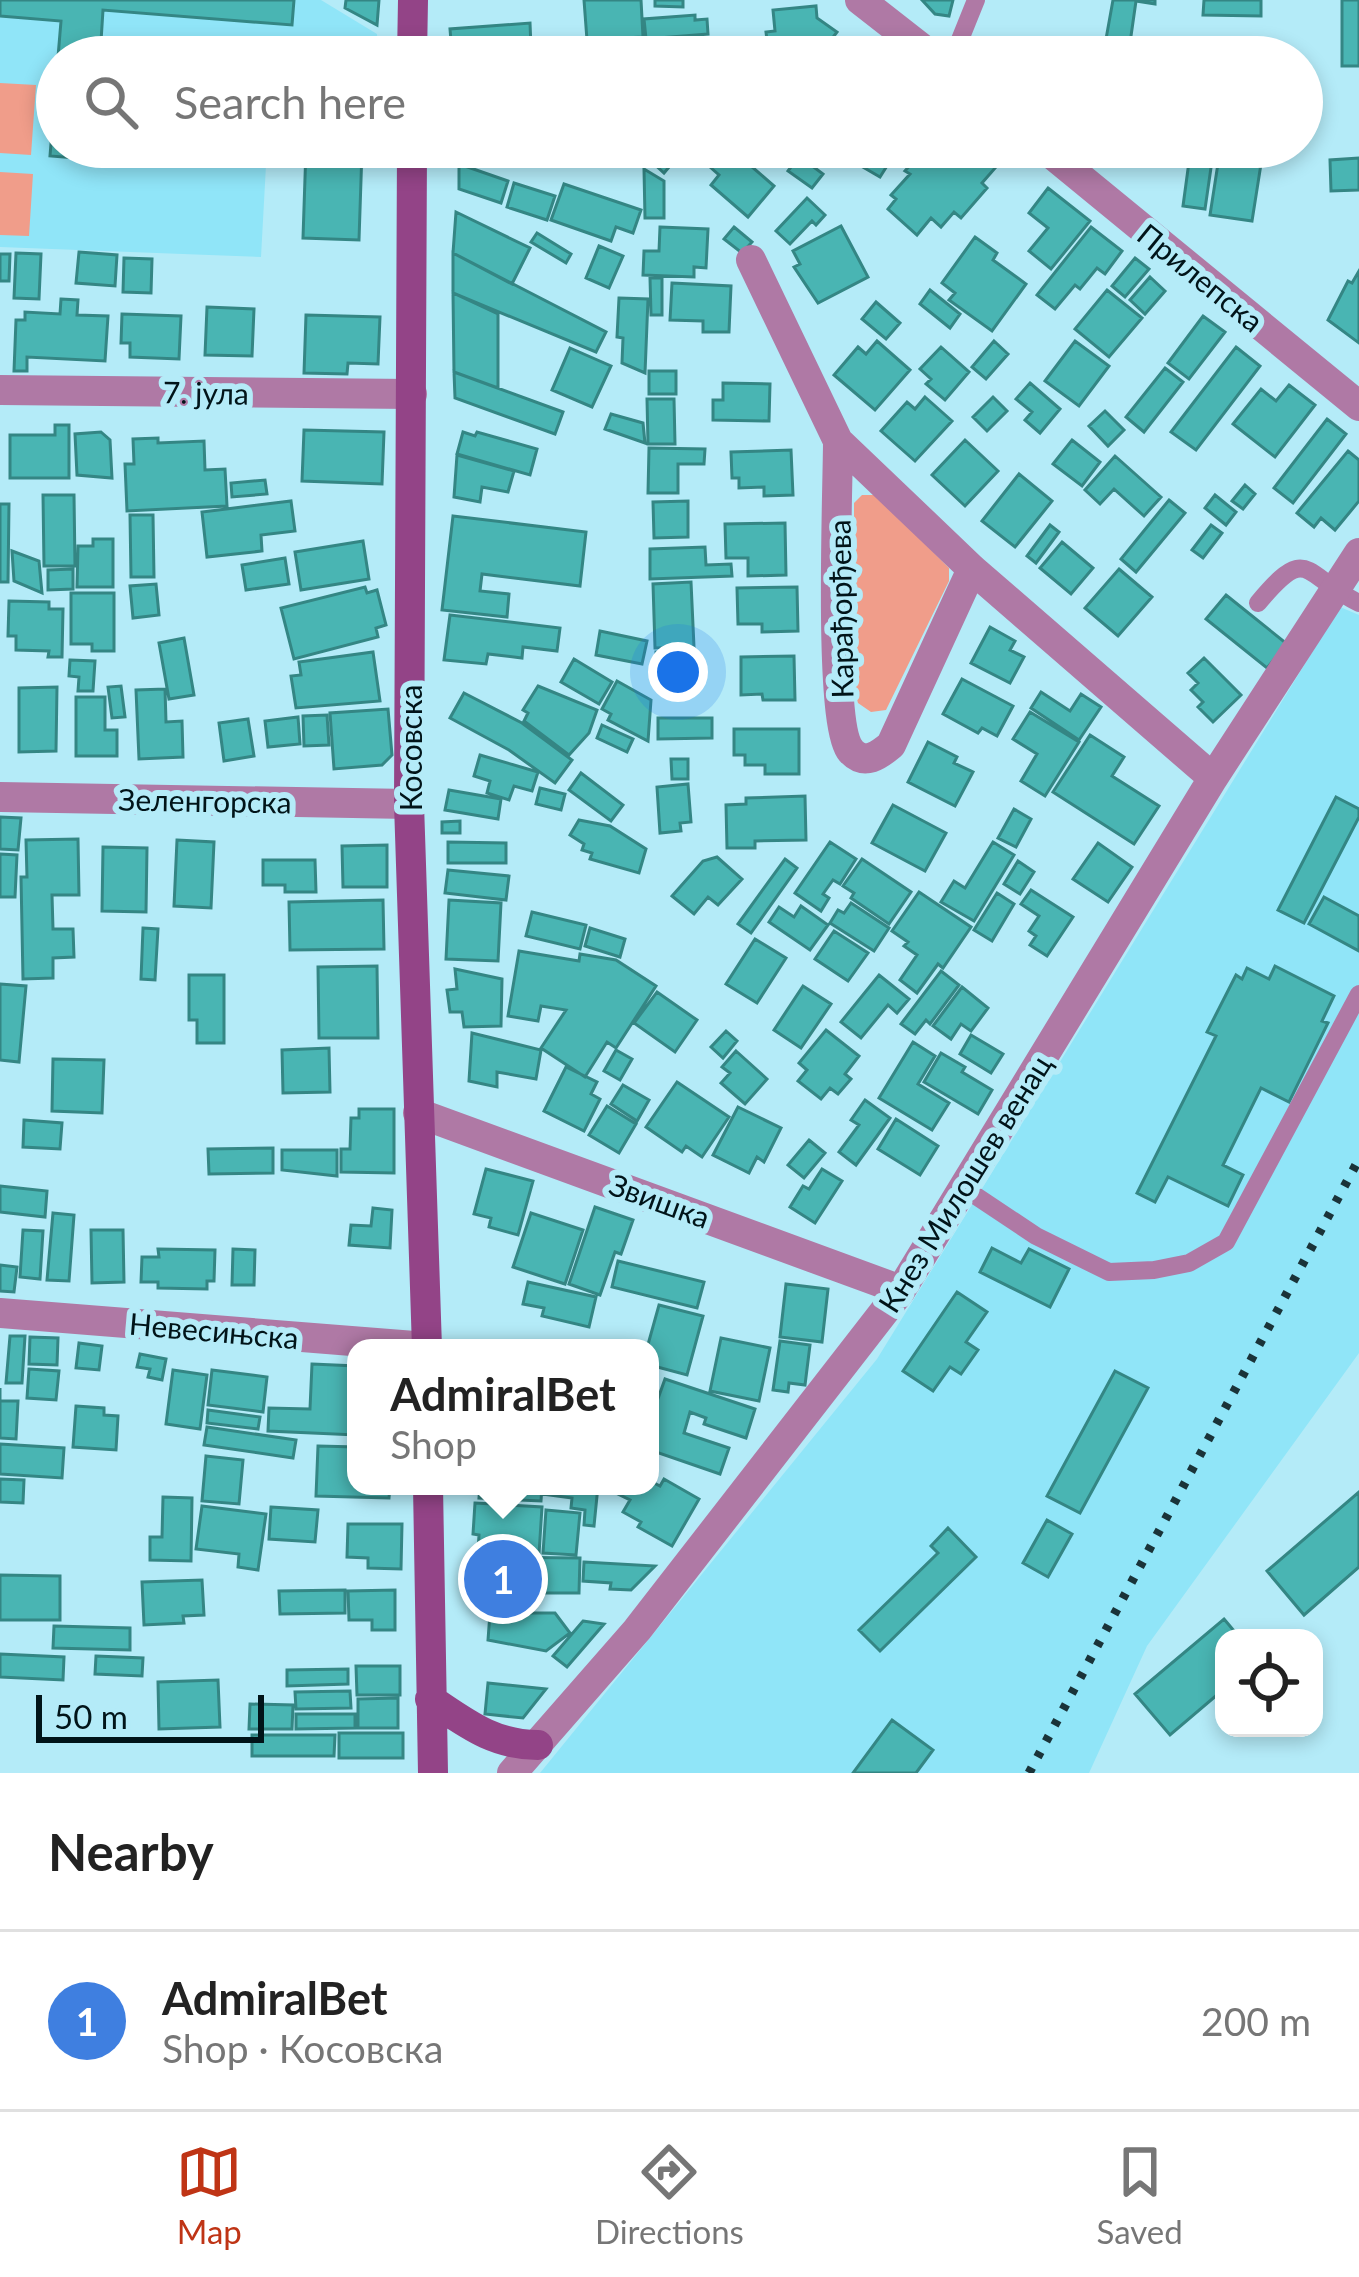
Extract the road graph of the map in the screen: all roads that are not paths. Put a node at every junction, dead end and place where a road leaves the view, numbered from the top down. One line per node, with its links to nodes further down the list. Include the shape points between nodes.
1 (412, 0): 4 (main road)
2 (860, 0): 5 (street)
3 (976, 0): 6 (lane)
4 (412, 36)
5 (906, 36)
6 (961, 36)
7 (412, 168): 11 (main road, Косовска)
8 (1069, 168): 12 (street, Прилепска)
9 (751, 260): 13 (street, Карађорђева)
10 (0, 390): 11 (street, 7. јула)
11 (412, 394): 20 (main road, Косовска)
12 (1359, 406)
13 (838, 441): 15 (street, Карађорђева); 15 (street, Карађорђева, via 838,695 852,753 878,757 891,745)
14 (1359, 553): 16 (street, Кнез Милошев венац)
15 (972, 569): 18 (street, Карађорђева)
16 (1347, 597): 17 (lane, via 1297,567); 18 (street, Кнез Милошев венац)
17 (1258, 604)
18 (1214, 778): 23 (street, Кнез Милошев венац)
19 (0, 797): 20 (street, Зеленгорска)
20 (409, 804): 22 (main road, Косовска)
21 (1359, 994): 23 (lane, via 1226,1242 1189,1263 1109,1272)
22 (418, 1113): 24 (street, Звишка); 26 (main road, Косовска)
23 (964, 1188): 24 (street, Кнез Милошев венац)
24 (902, 1290): 30 (street, Кнез Милошев венац, via 638,1630)
25 (0, 1313): 27 (street, Невесињска)
26 (427, 1339)
27 (347, 1341)
28 (428, 1495): 29 (main road)
29 (430, 1699): 30 (main road, via 485,1736); 31 (main road)
30 (538, 1745): 32 (street, Кнез Милошев венац)
31 (434, 1773)
32 (512, 1773)

